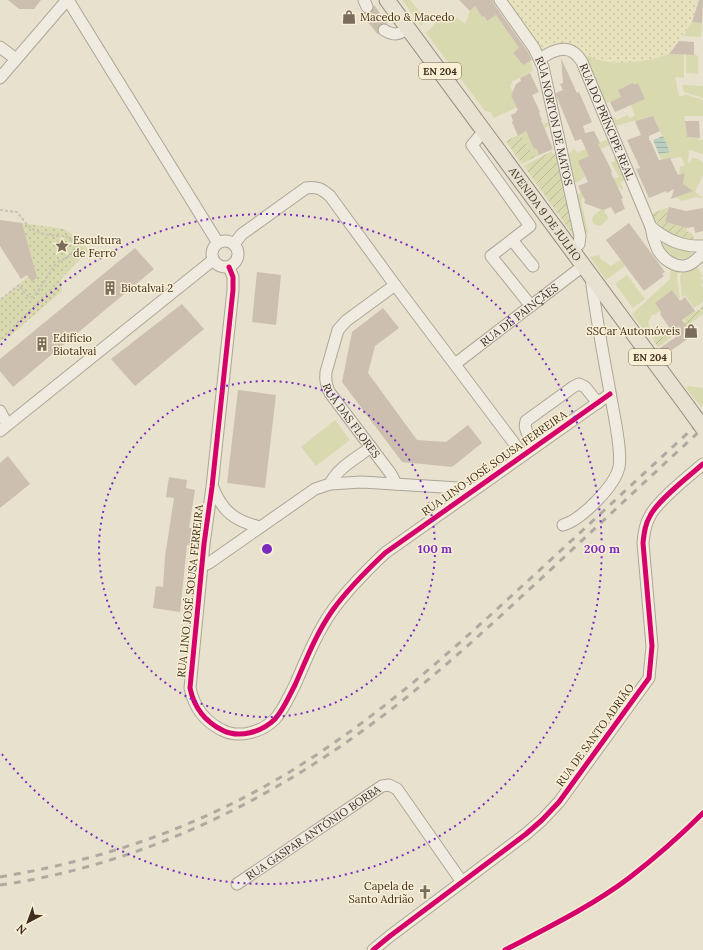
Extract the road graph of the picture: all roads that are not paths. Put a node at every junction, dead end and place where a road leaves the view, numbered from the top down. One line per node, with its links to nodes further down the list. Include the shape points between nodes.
1 (67, 0): 7 (street); 13 (street)
2 (387, 0): 4 (main road, AVENIDA 9 DE JULHO / EN 204)
3 (500, 0): 8 (street, RUA NORTON DE MATOS)
4 (408, 28): 5 (street, via 397,35); 10 (main road, AVENIDA 9 DE JULHO / EN 204)
5 (384, 30)
6 (0, 46): 7 (street)
7 (16, 59): 9 (street)
8 (540, 59): 11 (street, RUA DO PRÍNCIPE REAL, via 560,49 573,52 582,62); 16 (street, RUA NORTON DE MATOS, via 580,236 579,244)
9 (0, 78)
10 (484, 131): 12 (street, via 472,145 530,226); 16 (main road, AVENIDA 9 DE JULHO / EN 204)
11 (651, 227): 15 (street, via 674,242); 17 (street, RUA DO PRÍNCIPE REAL, via 657,248 672,263 688,265)
12 (512, 240): 19 (street); 23 (street, via 491,256)
13 (218, 243): 14 (street, via 227,241); 18 (street, via 212,252)
14 (234, 244): 20 (street, via 239,255 236,263); 22 (street, RUA LINO JOSÉ SOUSA FERREIRA, via 242,234 306,188 315,186 330,196)
15 (703, 246)
16 (572, 250): 21 (main road, AVENIDA 9 DE JULHO / EN 204)
17 (703, 253)
18 (213, 260): 20 (street, via 218,266); 28 (street)
19 (533, 266)
20 (229, 267): 36 (street, RUA LINO JOSÉ SOUSA FERREIRA, via 233,277 233,290)
21 (587, 271): 23 (street, RUA DE PAINÇÃES); 25 (street); 29 (main road, AVENIDA 9 DE JULHO / EN 204, bridge)
22 (395, 285): 24 (street, RUA LINO JOSÉ SOUSA FERREIRA); 31 (street, RUA DAS FLORES, via 346,321 338,330 326,372 326,386 330,393)
23 (530, 306): 24 (street, RUA DE PAINÇÃES)
24 (455, 364): 32 (street, RUA LINO JOSÉ SOUSA FERREIRA)
25 (610, 394): 26 (street, RUA LINO JOSÉ SOUSA FERREIRA); 38 (street, via 620,459 619,468 602,495 574,520)
26 (598, 403): 30 (street, RUA LINO JOSÉ SOUSA FERREIRA); 30 (street, RUA LINO JOSÉ SOUSA FERREIRA, via 585,387 579,384 573,387 526,421 524,427)
27 (0, 410): 28 (street)
28 (4, 427)
29 (703, 428)
30 (536, 446): 32 (street, RUA LINO JOSÉ SOUSA FERREIRA)
31 (371, 447): 34 (street, via 340,470); 35 (street, RUA DAS FLORES)
32 (523, 455): 37 (street, RUA LINO JOSÉ SOUSA FERREIRA)
33 (702, 465): 41 (street, RUA DE SANTO ADRIÃO, via 657,505 645,527 643,543 652,646 649,678 542,820)
34 (330, 484): 35 (street); 39 (street, via 315,489)
35 (396, 484): 37 (street)
36 (212, 487): 39 (street, via 218,501 228,512 241,521); 40 (street, RUA LINO JOSÉ SOUSA FERREIRA)
37 (474, 489): 40 (street, RUA LINO JOSÉ SOUSA FERREIRA, via 385,554 358,580 331,612 282,710 266,726 249,733 231,734 214,726 192,699 190,676)
38 (563, 525)
39 (260, 526): 40 (street)
40 (202, 566)
41 (462, 882): 42 (street, RUA GASPAR ANTÓNIO BORBA, via 397,788 389,785 382,786); 43 (street, RUA DE SANTO ADRIÃO)
42 (237, 884)
43 (373, 950)

